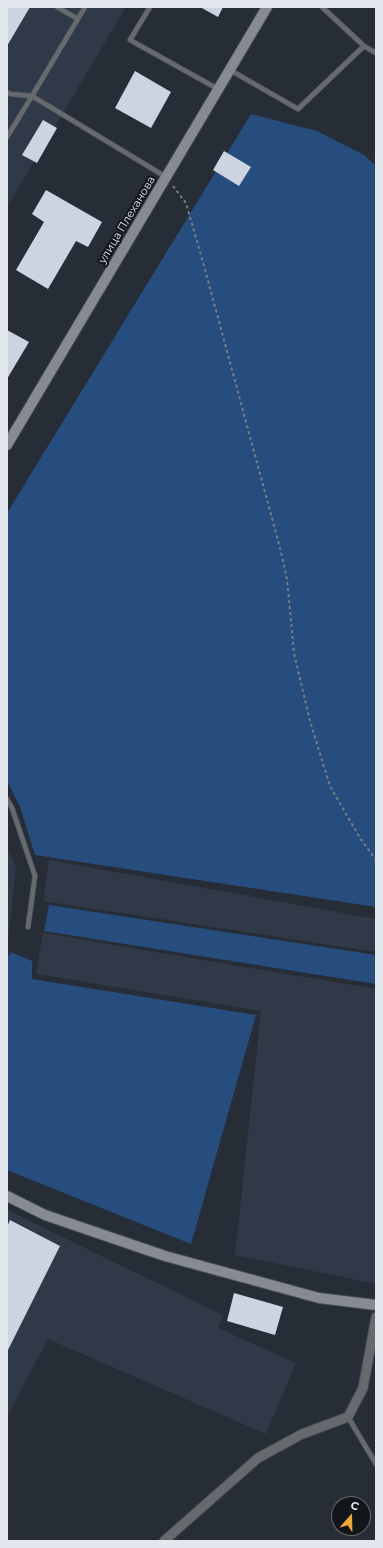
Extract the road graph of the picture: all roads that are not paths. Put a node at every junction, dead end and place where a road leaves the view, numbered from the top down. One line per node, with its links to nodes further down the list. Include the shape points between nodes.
1 (58, 7): 6 (lane)
2 (85, 7): 6 (lane)
3 (150, 7): 10 (lane, via 130,40)
4 (267, 7): 9 (main road, улица Плеханова)
5 (322, 7): 7 (lane)
6 (78, 19): 12 (lane)
7 (364, 46): 8 (lane); 9 (lane, via 298,109)
8 (376, 53)
9 (230, 70): 10 (main road, улица Плеханова)
10 (218, 89): 14 (main road, улица Плеханова)
11 (7, 92): 12 (lane)
12 (32, 96): 13 (lane); 14 (lane)
13 (7, 137)
14 (166, 177): 15 (main road, улица Плеханова)
15 (7, 445)
16 (7, 799): 17 (lane, via 35,876)
17 (28, 927)
18 (7, 1196): 19 (main road, via 45,1215 165,1256 319,1298)
19 (376, 1305)
20 (376, 1317): 21 (street, via 363,1388)
21 (348, 1417): 22 (lane); 23 (street, via 302,1434 258,1458)
22 (376, 1464)
23 (164, 1541)

